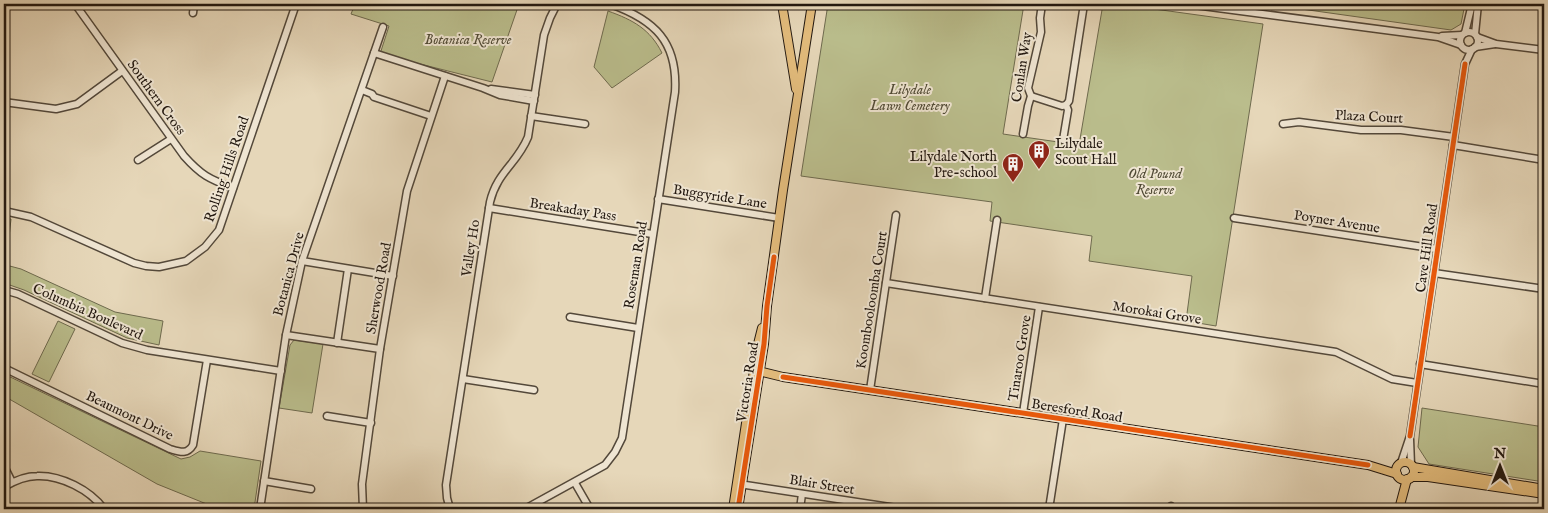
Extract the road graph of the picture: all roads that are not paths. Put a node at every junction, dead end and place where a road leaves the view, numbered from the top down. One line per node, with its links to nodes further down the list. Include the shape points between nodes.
1 (75, 4): 24 (street, Southern Cross)
2 (194, 4): 13 (street)
3 (296, 4): 43 (street, Rolling Hills Road)
4 (557, 4): 28 (street, Valley Ho, via 544,35)
5 (610, 4): 44 (street, Roseman Road, via 630,11 653,27 668,48 674,66 674,92)
6 (782, 4): 29 (main road)
7 (812, 4): 29 (main road, Victoria Road)
8 (1042, 4): 27 (street, Conlan Way, via 1041,32 1028,88)
9 (1084, 4): 31 (street)
10 (1187, 4): 16 (street)
11 (1472, 4): 15 (street)
12 (1478, 4): 17 (street)
13 (193, 13)
14 (384, 26): 22 (street, Botanica Drive)
15 (1464, 34): 16 (street); 17 (street, via 1470,32); 19 (street, via 1460,40)
16 (1438, 36): 19 (street)
17 (1476, 36): 18 (street); 20 (street, via 1478,42)
18 (1496, 44): 20 (street); 21 (street)
19 (1462, 46): 20 (street); 23 (street, Cave Hill Road)
20 (1473, 48): 23 (street, Cave Hill Road)
21 (1544, 50)
22 (374, 53): 25 (street); 26 (street, Botanica Drive)
23 (1465, 64): 37 (street, Cave Hill Road)
24 (122, 70): 30 (street, via 70,106 56,109); 38 (street, Southern Cross)
25 (445, 76): 28 (street, via 483,88); 32 (street, Sherwood Road)
26 (362, 90): 32 (street); 53 (street, Botanica Drive)
27 (1031, 96): 31 (street); 36 (street, Conlan Way)
28 (534, 98): 33 (street, Valley Ho)
29 (797, 98): 48 (main road, Victoria Road)
30 (4, 102)
31 (1066, 105): 39 (street)
32 (431, 116): 56 (street, Sherwood Road, via 407,192)
33 (531, 116): 34 (street); 45 (street, Valley Ho, via 525,144 497,183)
34 (585, 124)
35 (1283, 124): 37 (street, Plaza Court, via 1294,122 1361,130 1401,130)
36 (1023, 134)
37 (1454, 137): 40 (street, Cave Hill Road)
38 (171, 138): 41 (street); 43 (street, Southern Cross, via 198,172)
39 (1063, 140)
40 (1453, 145): 42 (street); 52 (street, Cave Hill Road)
41 (138, 160)
42 (1544, 160)
43 (233, 188): 46 (street, Rolling Hills Road, via 219,230 205,247 186,261 159,267 134,263 31,217)
44 (658, 199): 48 (street, Buggyride Lane); 51 (street, Roseman Road)
45 (489, 208): 51 (street, Breakaday Pass); 72 (street, Valley Ho)
46 (4, 211)
47 (896, 215): 57 (street, Koombooloomba Court)
48 (779, 218): 71 (main road, Victoria Road, via 764,344)
49 (1234, 218): 52 (street, Poyner Avenue)
50 (997, 220): 60 (street)
51 (652, 234): 63 (street, Roseman Road)
52 (1437, 249): 55 (street, Cave Hill Road)
53 (302, 262): 54 (street); 64 (street, Botanica Drive)
54 (348, 269): 56 (street); 65 (street)
55 (1434, 273): 58 (street); 68 (street, Cave Hill Road)
56 (392, 276): 66 (street, Sherwood Road)
57 (886, 283): 60 (street, Morokai Grove); 76 (street, Koombooloomba Court)
58 (1544, 289)
59 (4, 290): 67 (street, Columbia Boulevard, via 122,343)
60 (986, 298): 61 (street, Morokai Grove)
61 (1039, 307): 73 (street, Morokai Grove, via 1336,352 1392,379); 77 (street, Tinaroo Grove)
62 (570, 317): 63 (street)
63 (638, 328): 90 (street, Roseman Road, via 622,438 605,465)
64 (286, 335): 65 (street); 70 (street, Botanica Drive)
65 (337, 343): 66 (street)
66 (380, 349): 80 (street, Sherwood Road)
67 (207, 360): 69 (street, Beaumont Drive, via 193,445 181,452); 70 (street, Columbia Boulevard)
68 (1420, 364): 73 (street, Cave Hill Road); 74 (street)
69 (4, 368)
70 (281, 371): 88 (street, Botanica Drive)
71 (757, 373): 76 (main road, Beresford Road); 91 (main road, Victoria Road)
72 (463, 379): 75 (street); 101 (street, Valley Ho, via 446,485)
73 (1417, 383): 81 (street, Cave Hill Road)
74 (1544, 384)
75 (534, 390)
76 (870, 390): 77 (main road, Beresford Road)
77 (1023, 413): 79 (main road, Beresford Road)
78 (327, 416): 80 (street)
79 (1063, 419): 83 (main road, Beresford Road); 108 (street)
80 (371, 423): 100 (street, Sherwood Road, via 362,484)
81 (1410, 436): 82 (street, Cave Hill Road); 85 (street, Cave Hill Road)
82 (1400, 464): 83 (main road, Beresford Road); 85 (main road, via 1406,462); 86 (main road, via 1396,469)
83 (1368, 465): 86 (main road, Beresford Road)
84 (4, 466): 89 (street)
85 (1412, 466): 87 (main road, via 1414,472); 94 (main road)
86 (1397, 475): 87 (main road, via 1402,479); 97 (main road)
87 (1409, 478): 96 (main road, via 1428,477); 97 (main road)
88 (264, 481): 93 (street); 99 (street, Botanica Drive)
89 (12, 482): 92 (street); 98 (street, via 36,476 62,480 87,493)
90 (575, 483): 102 (street, Roseman Road); 103 (street)
91 (739, 484): 95 (street, Blair Street); 104 (main road, Victoria Road); 105 (main road, Victoria Road)
92 (4, 487)
93 (311, 489)
94 (1544, 489)
95 (802, 494): 106 (street); 107 (street, Blair Street)
96 (1544, 494)
97 (1399, 506)
98 (104, 509)
99 (260, 509)
100 (363, 509)
101 (450, 509)
102 (525, 509)
103 (590, 509)
104 (733, 509)
105 (738, 509)
106 (800, 509)
107 (903, 509)
108 (1049, 509)

